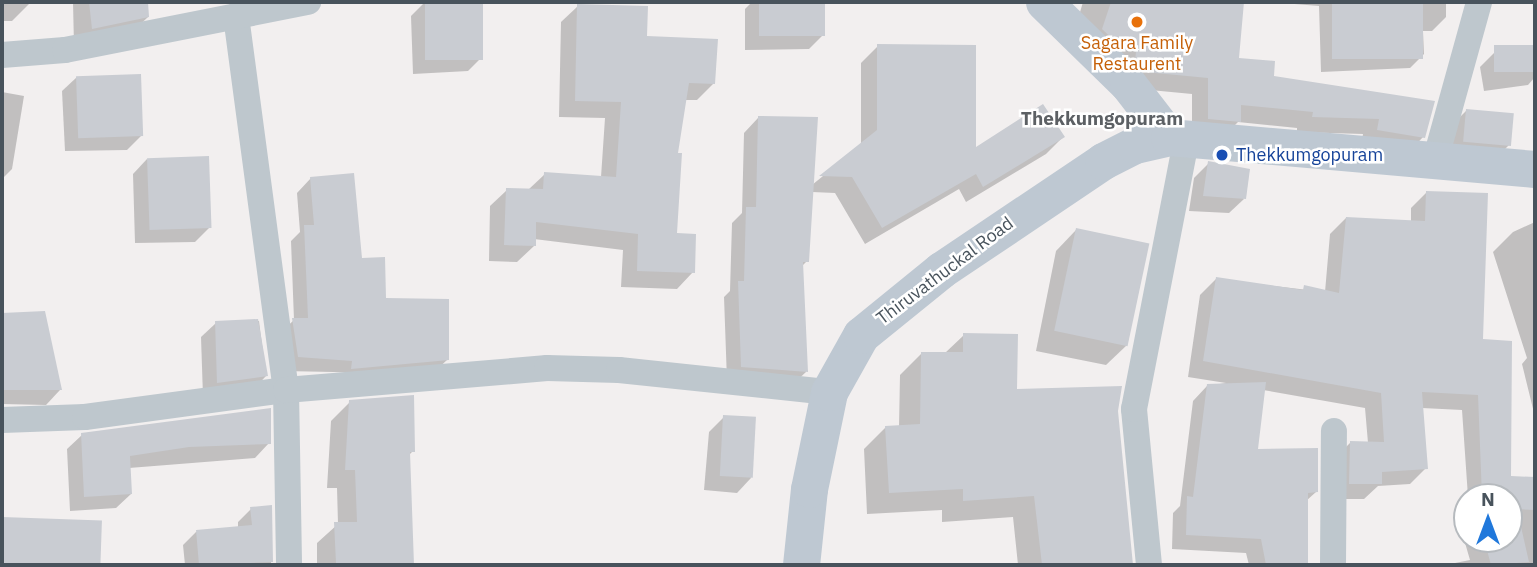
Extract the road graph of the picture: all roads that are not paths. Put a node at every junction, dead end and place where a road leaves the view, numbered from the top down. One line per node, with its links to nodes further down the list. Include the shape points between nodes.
1 (308, 2): 5 (street)
2 (1044, 2): 7 (main road)
3 (1479, 2): 8 (street)
4 (186, 13): 5 (street); 6 (street, via 65,50)
5 (236, 16): 10 (street)
6 (2, 55)
7 (1178, 137): 8 (main road, Thiruvathuckal Road); 11 (main road, Thiruvathuckal Road, via 1135,145 1103,161 941,270 861,335); 16 (street, via 1135,409)
8 (1435, 161): 9 (main road, Thiruvathuckal Road)
9 (1535, 169)
10 (286, 390): 11 (street, via 547,368 619,370); 12 (street, via 85,416); 14 (street)
11 (829, 392): 15 (main road, Thiruvathuckal Road, via 809,489)
12 (2, 420)
13 (1334, 431): 17 (street)
14 (289, 565)
15 (801, 565)
16 (1149, 565)
17 (1333, 565)

